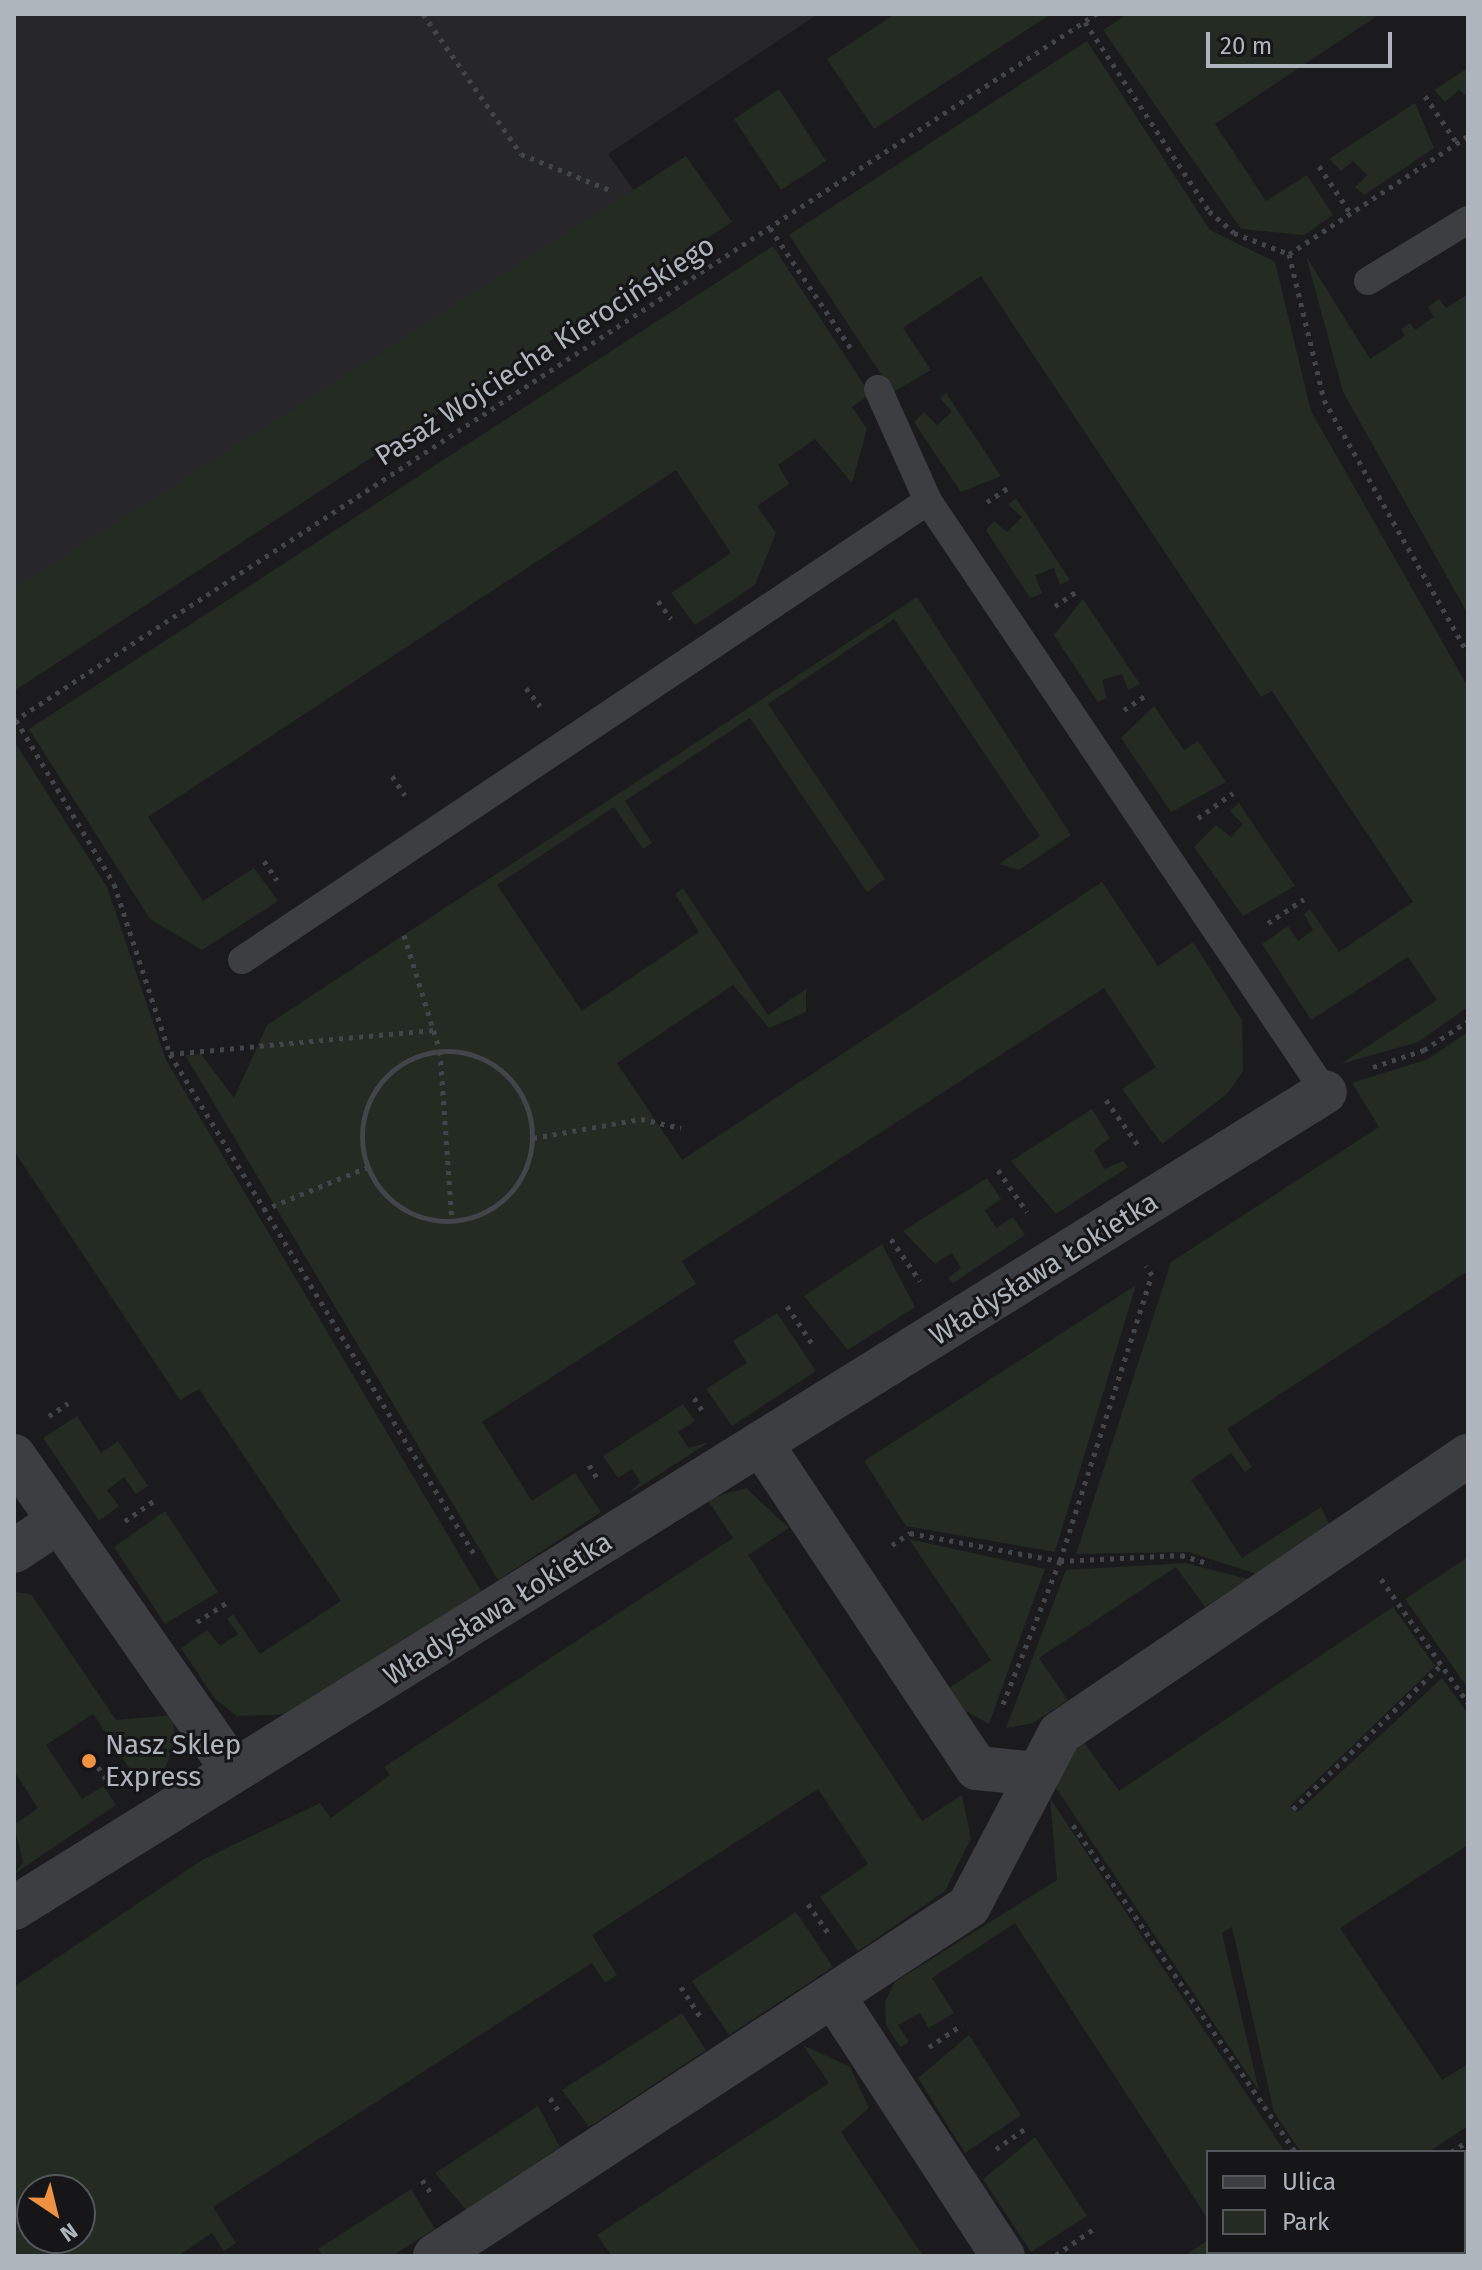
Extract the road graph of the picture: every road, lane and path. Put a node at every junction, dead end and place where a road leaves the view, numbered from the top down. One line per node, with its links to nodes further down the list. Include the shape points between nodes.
1 (423, 14): 8 (path, via 521,154)
2 (1096, 14): 3 (path, Pasaż Wojciecha Kierocińskiego)
3 (1085, 22): 11 (path, Pasaż Wojciecha Kierocińskiego); 12 (path, via 1209,211 1234,233)
4 (1425, 96): 6 (path)
5 (1468, 136): 6 (path)
6 (1457, 143): 9 (path)
7 (1319, 166): 9 (path)
8 (612, 191)
9 (1351, 214): 12 (path)
10 (1468, 220): 13 (lane)
11 (770, 228): 14 (path); 17 (path, Pasaż Wojciecha Kierocińskiego)
12 (1289, 254): 16 (path, via 1324,400)
13 (1368, 281)
14 (878, 389): 15 (lane)
15 (928, 501): 19 (lane); 24 (lane)
16 (1468, 653)
17 (15, 720): 23 (path, via 114,884)
18 (404, 935): 21 (path)
19 (242, 960)
20 (1468, 1021): 24 (path, via 1424,1050 1347,1075)
21 (434, 1030): 22 (path); 23 (path)
22 (440, 1051): 26 (path, via 469,1053 516,1085); 27 (path, via 401,1065 372,1094 363,1121); 29 (path)
23 (170, 1054): 28 (path)
24 (1325, 1092): 30 (street, Władysława Łokietka)
25 (681, 1128): 26 (path, via 641,1119)
26 (533, 1138): 29 (path, via 514,1191 492,1210)
27 (368, 1167): 28 (path); 29 (path, via 388,1198 410,1214)
28 (263, 1210): 40 (path)
29 (452, 1222)
30 (1118, 1222): 31 (street, Władysława Łokietka); 37 (path, via 1152,1275)
31 (762, 1445): 38 (street); 40 (street, Władysława Łokietka)
32 (14, 1456): 34 (street)
33 (1468, 1456): 35 (street)
34 (58, 1522): 36 (street); 43 (street)
35 (1350, 1534): 39 (street); 41 (path)
36 (14, 1551)
37 (1060, 1561): 38 (path, via 910,1533); 39 (path, via 1181,1555); 44 (path)
38 (848, 1574): 44 (street)
39 (1276, 1584): 45 (street, via 1060,1733)
40 (505, 1605): 43 (street, Władysława Łokietka)
41 (1441, 1665): 42 (path); 46 (path)
42 (1468, 1703)
43 (231, 1767): 47 (street, Władysława Łokietka)
44 (977, 1768): 45 (street)
45 (1038, 1774): 48 (street, via 969,1906); 49 (path)
46 (1293, 1809)
47 (14, 1908)
48 (834, 1997): 51 (street); 52 (street)
49 (1294, 2150)
50 (1095, 2228): 53 (path)
51 (435, 2256)
52 (1003, 2256)
53 (1054, 2256)

